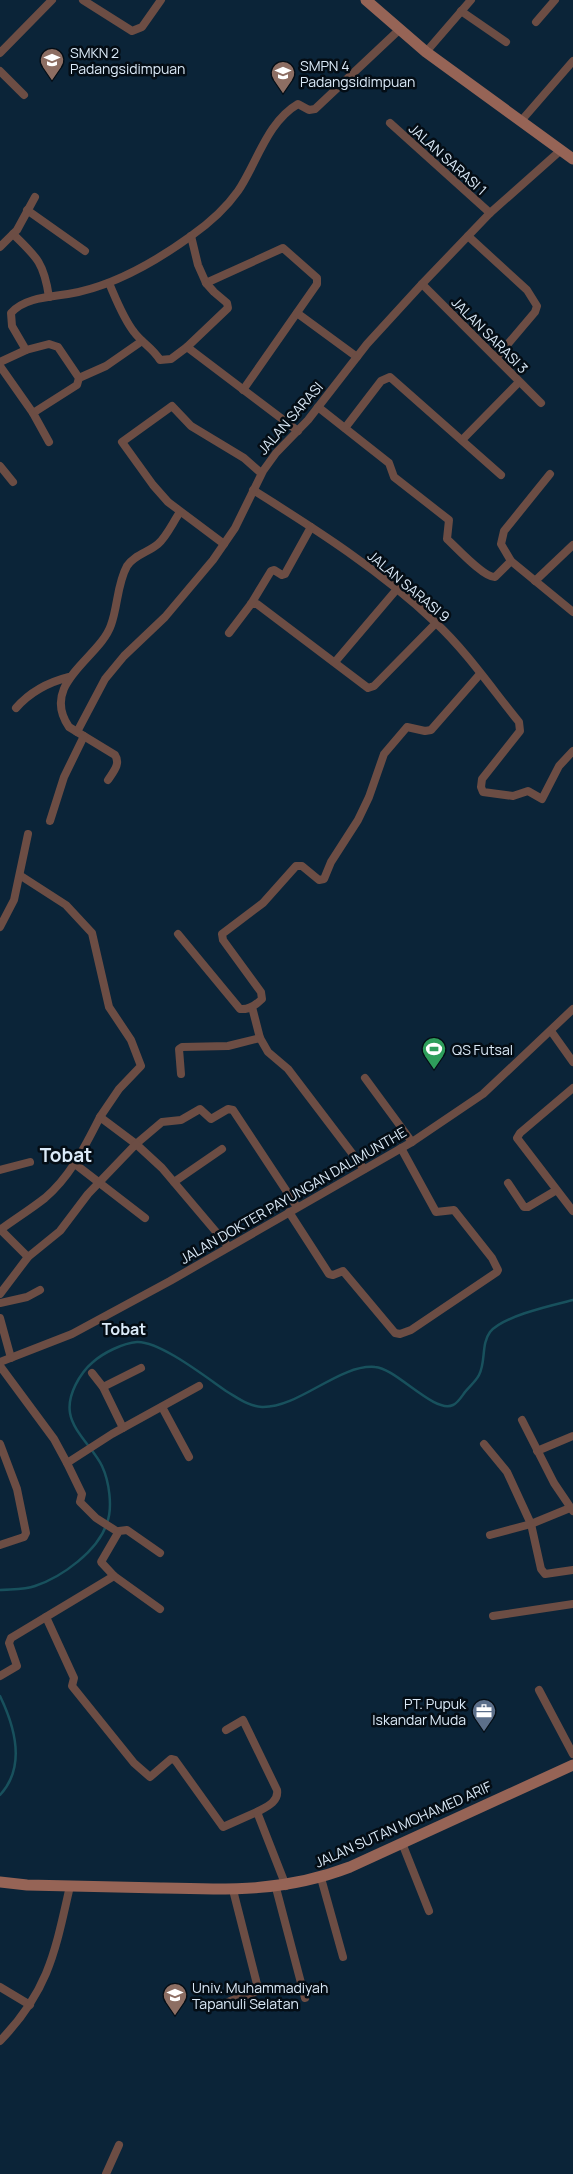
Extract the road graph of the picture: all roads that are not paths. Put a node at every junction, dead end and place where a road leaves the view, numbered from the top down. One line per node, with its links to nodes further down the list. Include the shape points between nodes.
1 (52, 0): 12 (street)
2 (83, 0): 3 (street, via 132,31 142,27)
3 (160, 0)
4 (366, 0): 9 (street)
5 (471, 0): 7 (street)
6 (556, 0): 8 (street)
7 (462, 10): 10 (street); 11 (street)
8 (536, 22)
9 (400, 29): 11 (street); 24 (street, via 313,110 298,104 285,115 270,133 234,196)
10 (506, 42)
11 (426, 52): 16 (street)
12 (0, 53)
13 (573, 61): 16 (street)
14 (0, 72): 15 (street)
15 (24, 95)
16 (521, 121): 18 (street)
17 (390, 123): 22 (street, JALAN SARASI 1)
18 (561, 150): 19 (street); 22 (street, JALAN SARASI)
19 (573, 159)
20 (35, 197): 21 (street)
21 (27, 210): 23 (street); 27 (street)
22 (490, 213): 25 (street, JALAN SARASI)
23 (13, 234): 26 (street); 31 (street, via 34,254 42,267)
24 (191, 236): 28 (street); 29 (street)
25 (468, 236): 30 (street, JALAN SARASI); 37 (street, via 527,290 537,306)
26 (0, 247)
27 (86, 252)
28 (108, 283): 31 (street); 33 (street, via 130,327)
29 (206, 283): 32 (street, via 283,248 318,280); 34 (street, via 227,303 228,308)
30 (422, 284): 36 (street, JALAN SARASI); 37 (street, JALAN SARASI 3)
31 (50, 297): 35 (street, via 22,304 11,313 12,326)
32 (296, 313): 36 (street); 42 (street)
33 (142, 341): 34 (street, via 163,361); 40 (street, via 106,366)
34 (187, 347): 42 (street)
35 (26, 350): 38 (street); 40 (street, via 49,344 58,347)
36 (356, 357): 44 (street, JALAN SARASI)
37 (496, 358): 41 (street, JALAN SARASI 3)
38 (0, 362)
39 (0, 366): 45 (street)
40 (79, 378): 45 (street, via 77,384)
41 (519, 382): 43 (street, JALAN SARASI 3); 48 (street)
42 (243, 390): 47 (street)
43 (541, 403)
44 (318, 407): 46 (street); 47 (street, JALAN SARASI)
45 (33, 413): 49 (street)
46 (345, 428): 48 (street, via 381,381 388,377); 60 (street, via 391,464 394,477 449,520 447,538 481,570 495,577)
47 (298, 431): 51 (street, JALAN SARASI)
48 (463, 439): 53 (street)
49 (49, 442)
50 (0, 466): 54 (street)
51 (262, 473): 55 (street, JALAN SARASI); 56 (street, via 244,458 191,426 175,408 168,407 122,442 153,486)
52 (550, 474): 60 (street, via 504,531 501,544)
53 (501, 475)
54 (13, 482)
55 (253, 490): 57 (street, JALAN SARASI 9); 58 (street, JALAN SARASI)
56 (180, 512): 58 (street); 69 (street, via 162,540 127,566 111,627)
57 (311, 527): 62 (street, JALAN SARASI 9); 63 (street, via 286,574 271,572)
58 (224, 544): 71 (street, JALAN SARASI, via 165,617 133,646 105,679)
59 (573, 544): 61 (street)
60 (511, 561): 61 (street)
61 (535, 581): 64 (street)
62 (397, 589): 65 (street, JALAN SARASI 9); 67 (street)
63 (251, 604): 66 (street); 67 (street, via 257,604)
64 (573, 612)
65 (436, 623): 67 (street, via 371,687 368,688); 68 (street, JALAN SARASI 9)
66 (229, 633)
67 (335, 662)
68 (480, 674): 72 (street, JALAN SARASI 9, via 519,722 520,730 482,778 483,792 514,796 528,791 542,799 559,766); 79 (street, via 431,730 407,727 390,746 358,820 331,862 324,880 319,880 302,866 296,866 263,903 222,934 223,940 261,992 262,999)
69 (69, 677): 70 (street, via 40,688); 71 (street, via 62,704 66,722)
70 (16, 708)
71 (81, 734): 73 (street, via 118,759 118,765); 74 (street, JALAN SARASI)
72 (573, 751)
73 (108, 780)
74 (50, 821)
75 (28, 834): 76 (street)
76 (21, 876): 77 (street, via 14,900); 87 (street, via 66,905 92,934 109,1007 131,1040 141,1066 119,1089)
77 (0, 927)
78 (178, 934): 79 (street, via 240,1009)
79 (252, 1006): 82 (street)
80 (573, 1009): 81 (street, JALAN DOKTER PAYUNGAN DALIMUNTHE)
81 (551, 1031): 83 (street); 88 (street, JALAN DOKTER PAYUNGAN DALIMUNTHE, via 483,1094)
82 (260, 1038): 84 (street, via 228,1046 182,1047 179,1049); 94 (street, via 268,1052 300,1084)
83 (573, 1062)
84 (181, 1074)
85 (365, 1078): 88 (street)
86 (573, 1088): 99 (street, via 517,1138)
87 (100, 1117): 89 (street); 93 (street)
88 (412, 1142): 90 (street, JALAN DOKTER PAYUNGAN DALIMUNTHE)
89 (136, 1144): 96 (street); 98 (street); 100 (street, via 165,1120 181,1120 200,1109 211,1119 231,1108)
90 (401, 1148): 94 (street, JALAN DOKTER PAYUNGAN DALIMUNTHE); 102 (street, via 436,1212 454,1210 498,1270 410,1330 395,1333 343,1271 329,1274)
91 (222, 1149): 96 (street)
92 (30, 1162): 95 (street)
93 (75, 1164): 98 (street); 104 (street, via 46,1197)
94 (364, 1169): 100 (street, JALAN DOKTER PAYUNGAN DALIMUNTHE)
95 (0, 1170)
96 (174, 1182): 105 (street)
97 (508, 1183): 99 (street, via 524,1207)
98 (98, 1184): 103 (street); 106 (street, via 60,1231)
99 (555, 1191): 101 (street)
100 (298, 1207): 102 (street, JALAN DOKTER PAYUNGAN DALIMUNTHE)
101 (573, 1211)
102 (289, 1212): 105 (street, JALAN DOKTER PAYUNGAN DALIMUNTHE)
103 (145, 1218)
104 (0, 1229): 106 (street)
105 (228, 1246): 111 (street, JALAN DOKTER PAYUNGAN DALIMUNTHE, via 67,1336)
106 (28, 1256): 108 (street)
107 (40, 1290): 109 (street, via 27,1297)
108 (0, 1294)
109 (0, 1303)
110 (0, 1318): 111 (street)
111 (11, 1358): 112 (street, JALAN DOKTER PAYUNGAN DALIMUNTHE)
112 (0, 1362)
113 (0, 1366): 126 (street, via 51,1435)
114 (141, 1368): 117 (street)
115 (92, 1373): 117 (street)
116 (199, 1386): 118 (street)
117 (103, 1387): 120 (street)
118 (162, 1407): 120 (street); 125 (street)
119 (522, 1420): 124 (street)
120 (123, 1428): 126 (street)
121 (573, 1436): 124 (street)
122 (0, 1444): 131 (street, via 17,1488 26,1533 24,1537)
123 (484, 1444): 128 (street, via 507,1472)
124 (537, 1451): 127 (street)
125 (189, 1457)
126 (67, 1463): 129 (street, via 82,1493 80,1502)
127 (572, 1509): 128 (street)
128 (531, 1524): 130 (street); 133 (street, via 545,1574)
129 (118, 1532): 132 (street, via 126,1530); 134 (street, via 101,1562)
130 (490, 1535)
131 (0, 1545)
132 (160, 1553)
133 (573, 1570)
134 (114, 1576): 136 (street); 137 (street)
135 (573, 1604): 138 (street)
136 (160, 1609)
137 (46, 1616): 139 (street, via 9,1640 16,1668); 144 (street, via 74,1678 72,1686 134,1763 150,1777 171,1759 175,1760 223,1827)
138 (493, 1616)
139 (0, 1676)
140 (539, 1690): 142 (street)
141 (226, 1730): 144 (street, via 243,1720 277,1790 275,1801)
142 (573, 1754)
143 (573, 1765): 145 (street, JALAN SUTAN MOHAMED ARIF)
144 (257, 1812): 149 (street)
145 (402, 1843): 146 (street, JALAN SUTAN MOHAMED ARIF); 151 (street)
146 (321, 1878): 149 (street, JALAN SUTAN MOHAMED ARIF); 152 (street)
147 (0, 1882): 148 (street, JALAN SUTAN MOHAMED ARIF)
148 (70, 1886): 150 (street, JALAN SUTAN MOHAMED ARIF); 156 (street, via 48,1974)
149 (281, 1887): 150 (street, JALAN SUTAN MOHAMED ARIF); 154 (street)
150 (233, 1890): 155 (street, via 258,1988 256,1992)
151 (429, 1911)
152 (343, 1957)
153 (0, 1987): 156 (street)
154 (306, 1998)
155 (230, 2001)
156 (30, 2005): 157 (street)
157 (0, 2041)
158 (119, 2145): 159 (street)
159 (106, 2174)

